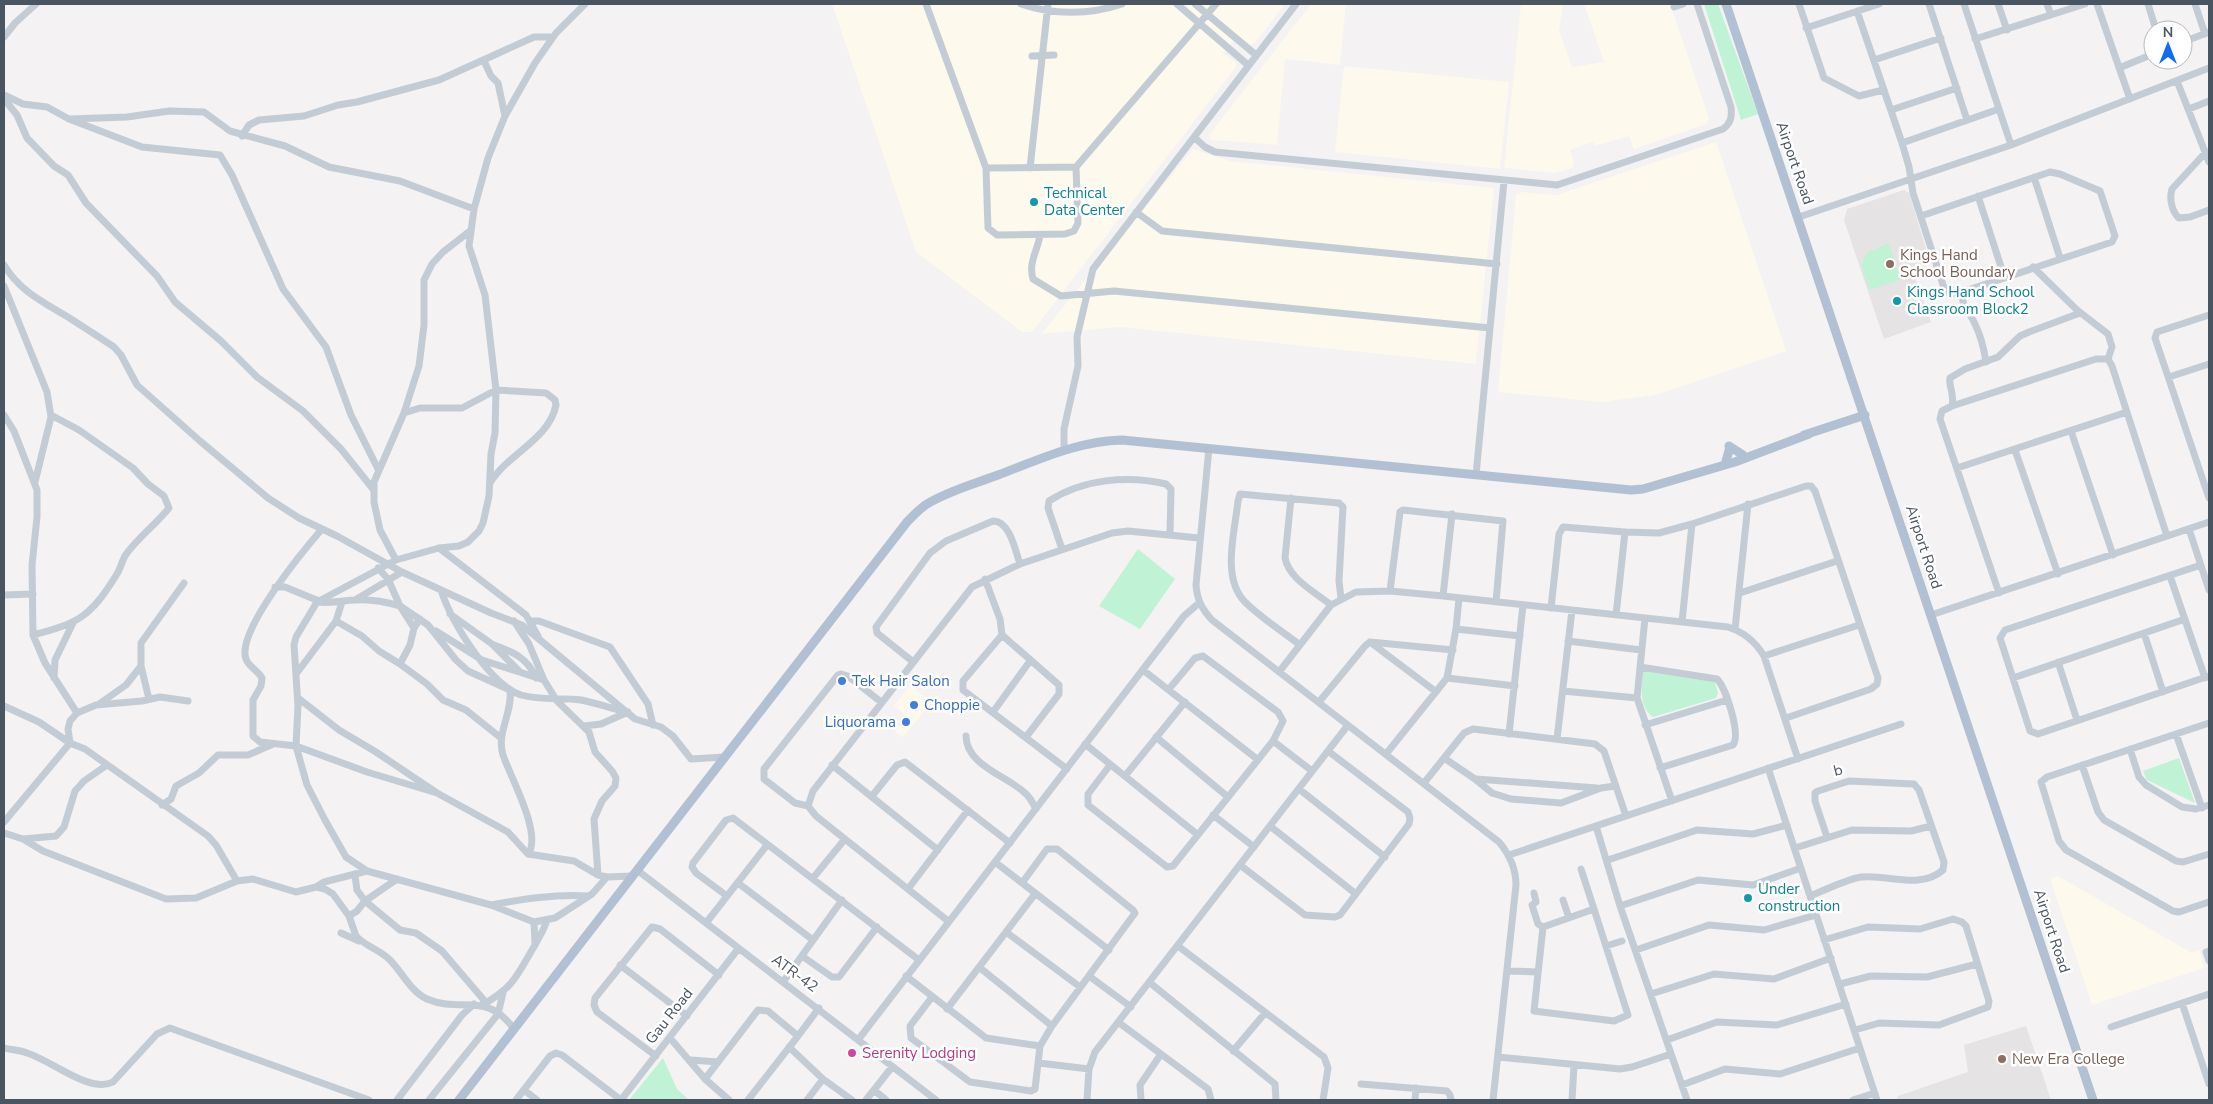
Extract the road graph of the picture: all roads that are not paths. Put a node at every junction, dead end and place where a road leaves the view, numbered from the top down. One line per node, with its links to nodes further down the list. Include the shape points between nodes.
1 (36, 4): 33 (street)
2 (585, 4): 34 (street)
3 (926, 4): 67 (street)
4 (1021, 4): 23 (street)
5 (1122, 4): 23 (street, via 1086,11)
6 (1176, 4): 29 (street)
7 (1195, 4): 26 (street)
8 (1216, 4): 26 (street)
9 (1296, 4): 39 (street)
10 (1683, 4): 24 (street)
11 (1697, 4): 71 (street, via 1731,107 1728,125 1557,185)
12 (1726, 4): 76 (main road, Airport Road)
13 (1799, 4): 30 (street)
14 (1879, 4): 25 (street)
15 (1928, 4): 35 (street)
16 (1964, 4): 37 (street)
17 (1998, 4): 31 (street)
18 (2047, 4): 27 (street)
19 (2085, 4): 27 (street)
20 (2097, 4): 46 (street)
21 (2148, 4): 28 (street)
22 (2194, 4): 32 (street)
23 (1048, 7): 41 (street)
24 (1674, 7)
25 (1857, 11): 30 (street); 43 (street)
26 (1208, 14): 29 (street); 39 (street)
27 (2051, 15): 31 (street)
28 (2153, 20)
29 (1200, 24): 45 (street); 66 (street)
30 (1806, 28): 50 (street, via 1825,79 1859,96)
31 (2007, 30): 37 (street)
32 (2207, 33): 36 (street)
33 (4, 36)
34 (552, 37): 44 (street, via 534,37); 57 (street)
35 (1941, 38): 43 (street); 49 (street)
36 (2193, 38)
37 (1975, 39): 54 (street)
38 (1054, 55): 41 (street)
39 (1256, 55): 45 (street)
40 (1032, 56): 41 (street)
41 (1043, 56): 68 (street)
42 (2143, 58): 46 (street)
43 (1874, 60): 50 (street)
44 (484, 61): 57 (street, via 498,83); 60 (street, via 439,80 357,102 298,117 259,120 249,125)
45 (1248, 65): 61 (street)
46 (2119, 68): 52 (street)
47 (2209, 68): 48 (street)
48 (2177, 81): 52 (street); 55 (street)
49 (1957, 88): 56 (street); 59 (street)
50 (1883, 90): 56 (street)
51 (4, 97): 58 (street, via 23,104 47,107); 115 (street, via 17,115 27,138 54,166 68,175 86,202 157,276 175,302 257,377 303,411 341,449)
52 (2130, 99): 63 (street)
53 (2209, 101): 55 (street)
54 (1999, 109): 59 (street); 63 (street)
55 (2188, 109): 64 (street)
56 (1891, 110): 62 (street)
57 (504, 116): 73 (street)
58 (69, 119): 60 (street, via 127,117 169,111 197,112 209,115 222,127); 110 (street, via 142,148 220,155 283,289 326,347 351,415)
59 (1968, 120): 62 (street)
60 (242, 136): 73 (street, via 285,146 337,170 411,185)
61 (1194, 136): 71 (street, via 1214,152); 75 (street)
62 (1902, 143): 70 (street)
63 (2011, 145): 70 (street)
64 (2206, 152): 65 (street); 74 (street, via 2172,189 2171,197 2174,213 2179,218)
65 (2209, 162)
66 (1076, 167): 68 (street); 79 (street, via 1077,228 1071,233)
67 (986, 168): 68 (street); 79 (street, via 987,224 990,231 997,235)
68 (1030, 168)
69 (2034, 177): 72 (street); 80 (street); 80 (street, via 2055,172 2096,188 2102,195 2115,233 2112,242)
70 (1911, 178): 76 (street); 77 (street)
71 (1504, 181): 81 (street)
72 (1978, 196): 77 (street); 84 (street)
73 (474, 209): 78 (street)
74 (2209, 210)
75 (1136, 212): 81 (street, via 1162,231); 86 (street, via 1093,269)
76 (1799, 216): 101 (main road, Airport Road)
77 (1920, 216): 87 (street, via 1946,292)
78 (470, 231): 95 (street, via 469,246 485,295); 98 (street, via 443,252 424,280 423,338)
79 (1040, 234): 86 (street, via 1032,261 1034,282 1061,296)
80 (2060, 258): 83 (street)
81 (1497, 264): 90 (street)
82 (4, 265): 122 (street, via 21,287 35,298 114,347 137,385 268,498)
83 (2033, 267): 84 (street); 88 (street)
84 (2004, 276): 87 (street)
85 (4, 286): 100 (street, via 47,392)
86 (1087, 292): 90 (street, via 1114,291); 106 (street, via 1077,336 1078,366 1064,429)
87 (1962, 292): 92 (street, via 1964,308 1980,335)
88 (2080, 312): 91 (street, via 2108,334 2112,347); 92 (street, via 2025,334 2005,354)
89 (2209, 315): 94 (street, via 2157,332)
90 (1490, 328): 112 (street)
91 (2108, 359): 96 (street, via 2096,359); 97 (street)
92 (1986, 362): 96 (street, via 1950,378 1954,395)
93 (2209, 364): 94 (street)
94 (2169, 378): 117 (street)
95 (496, 390): 98 (street, via 462,408 420,408); 114 (street); 114 (street, via 546,393 556,405 551,418 531,443 498,473)
96 (1952, 406): 109 (street, via 1942,411 1940,416)
97 (2127, 412): 102 (street); 126 (street)
98 (404, 413): 110 (street)
99 (4, 415): 113 (street)
100 (51, 415): 113 (street); 174 (street, via 133,468 164,496 169,508 126,554 99,602)
101 (1865, 415): 103 (main road); 166 (main road, Airport Road)
102 (2071, 431): 105 (street); 130 (street)
103 (1809, 434): 107 (main road); 111 (main road, via 1735,462)
104 (1209, 448): 106 (main road, via 1103,440); 112 (main road); 127 (street)
105 (2016, 450): 109 (street); 138 (street)
106 (1064, 451): 252 (main road, via 953,492 915,513)
107 (1743, 455): 108 (main road); 108 (main road, via 1730,447)
108 (1726, 461): 111 (main road)
109 (1957, 468): 148 (street)
110 (378, 469): 115 (street)
111 (1696, 472): 112 (main road, via 1631,490)
112 (1476, 475)
113 (35, 482): 149 (street, via 38,503 32,565)
114 (489, 486): 128 (street, via 488,505 479,531 459,546)
115 (373, 489): 131 (street, via 380,530)
116 (1291, 498): 152 (street, via 1343,506 1338,581); 159 (street, via 1287,566 1292,574); 188 (street, via 1240,494 1231,568 1233,580 1244,601)
117 (2209, 498)
118 (1748, 504): 121 (street); 132 (street, via 1811,486); 147 (street)
119 (1452, 514): 146 (street, via 1400,512); 151 (street); 157 (street, via 1503,520)
120 (2209, 522): 123 (street)
121 (1692, 524): 124 (street, via 1659,533); 173 (street)
122 (322, 528): 133 (street); 143 (street)
123 (2189, 529): 126 (street); 135 (street)
124 (1625, 532): 162 (street, via 1563,527 1559,534); 165 (street)
125 (1170, 535): 127 (street); 129 (street, via 1119,531); 129 (street, via 1171,489 1166,484 1104,480 1049,501 1048,508)
126 (2168, 536): 130 (street)
127 (1199, 538): 158 (street, via 1196,585)
128 (439, 548): 131 (street); 172 (street)
129 (1062, 549): 134 (street)
130 (2113, 555): 138 (street)
131 (396, 560): 133 (street)
132 (1837, 561): 147 (street); 176 (street)
133 (388, 564): 136 (street); 137 (street)
134 (1020, 564): 140 (street); 193 (street, via 1005,525 998,521 946,541 930,553 876,627 877,633)
135 (2201, 565): 139 (street); 145 (street)
136 (378, 568): 141 (street); 155 (street)
137 (402, 572): 141 (street); 144 (street)
138 (2058, 574): 148 (street)
139 (2170, 576): 169 (street); 207 (street, via 2005,630 2000,638)
140 (985, 579): 181 (street); 193 (street, via 966,592)
141 (388, 580): 154 (street); 161 (street)
142 (184, 583): 197 (street, via 141,643)
143 (275, 587): 155 (street); 246 (street, via 248,639 245,653 249,665 262,678 253,700 253,736 260,742)
144 (440, 590): 164 (street); 170 (street)
145 (2209, 590)
146 (1390, 591): 151 (street); 152 (street, via 1356,592)
147 (1740, 593): 178 (street)
148 (1999, 593): 166 (street)
149 (33, 594): 150 (street); 182 (street)
150 (4, 595)
151 (1442, 596): 153 (street)
152 (1341, 598): 159 (street)
153 (1459, 598): 157 (street); 179 (street)
154 (355, 600): 156 (street); 161 (street, via 384,601)
155 (317, 602): 156 (street); 201 (street, via 296,637)
156 (342, 602): 171 (street)
157 (1496, 602): 160 (street)
158 (1199, 603): 199 (street, via 1184,616); 200 (street, via 1212,620)
159 (1331, 604): 188 (street)
160 (1523, 605): 162 (street); 183 (street)
161 (400, 606): 168 (street); 177 (street)
162 (1551, 608): 163 (street)
163 (1572, 610): 165 (street); 186 (street)
164 (450, 614): 187 (street); 192 (street)
165 (1616, 614): 167 (street)
166 (1931, 615): 440 (main road, Airport Road)
167 (1644, 618): 173 (street); 190 (street)
168 (420, 619): 175 (street); 177 (street)
169 (2185, 619): 180 (street); 203 (street)
170 (513, 620): 184 (street); 208 (street, via 529,644)
171 (336, 621): 196 (street); 201 (street)
172 (531, 621): 184 (street); 232 (street, via 539,621 610,647 648,704)
173 (1682, 622): 178 (street)
174 (73, 623): 182 (street); 204 (street, via 56,660)
175 (428, 625): 192 (street); 211 (street, via 451,655 468,670)
176 (1859, 625): 191 (street); 229 (street, via 1878,678 1875,687)
177 (414, 628): 196 (street)
178 (1735, 629): 191 (street, via 1754,641)
179 (1456, 630): 183 (street); 189 (street)
180 (2144, 633): 195 (street); 214 (street)
181 (1002, 635): 194 (street); 227 (street, via 961,687 966,694)
182 (33, 636): 204 (street)
183 (1520, 636): 209 (street)
184 (540, 640): 226 (street)
185 (1370, 642): 189 (street); 212 (street); 223 (street)
186 (1568, 642): 190 (street); 213 (street)
187 (492, 644): 202 (street); 205 (street, via 527,662)
188 (1300, 645): 200 (street)
189 (1453, 650): 206 (street)
190 (1641, 650): 198 (street)
191 (1764, 656): 229 (street)
192 (482, 660): 202 (street); 211 (street)
193 (912, 661): 221 (street)
194 (1030, 661): 227 (street); 240 (street, via 1058,683 1059,691)
195 (2058, 662): 207 (street); 230 (street)
196 (400, 664): 242 (street, via 443,700 466,710)
197 (141, 666): 217 (street); 224 (street, via 126,685)
198 (1640, 667): 216 (street); 218 (street, via 1711,676 1721,682)
199 (1143, 670): 210 (street); 247 (street)
200 (1279, 672): 223 (street)
201 (296, 674): 215 (street)
202 (522, 674): 205 (street)
203 (2207, 677): 214 (street)
204 (54, 678): 228 (street)
205 (536, 678): 208 (street)
206 (1447, 678): 209 (street); 212 (street)
207 (2013, 678): 230 (street, via 2030,731 2034,734)
208 (544, 680): 220 (street)
209 (1515, 686): 237 (street)
210 (1169, 689): 222 (street); 244 (street, via 1195,658 1203,656 1282,717 1282,725)
211 (510, 690): 220 (street); 242 (street, via 511,701)
212 (1435, 691): 251 (street)
213 (1563, 691): 216 (street); 243 (street)
214 (2163, 692): 230 (street)
215 (298, 698): 248 (street); 270 (street, via 339,730)
216 (1637, 698): 235 (street)
217 (150, 699): 219 (street, via 160,697); 224 (street)
218 (1727, 700): 235 (street); 260 (street, via 1737,734 1733,745)
219 (188, 701)
220 (557, 701): 226 (street, via 582,700); 236 (street)
221 (881, 702): 257 (street); 275 (street, via 841,674 764,769 764,779 795,803)
222 (1184, 702): 241 (street); 254 (street)
223 (1319, 702): 234 (street)
224 (96, 705): 228 (street)
225 (4, 706): 245 (street, via 39,722)
226 (629, 712): 232 (street, via 636,719); 236 (street, via 601,724)
227 (994, 712): 240 (street)
228 (77, 713): 245 (street, via 68,729)
229 (1786, 718): 255 (street)
230 (2077, 720)
231 (2209, 723): 238 (street)
232 (653, 724): 252 (street, via 672,736 691,759)
233 (1901, 724): 255 (street)
234 (1348, 725): 250 (street); 251 (street)
235 (1645, 725): 260 (street)
236 (584, 726): 307 (street, via 595,752 616,778 615,786 602,801 594,819)
237 (1509, 734): 243 (street); 253 (street, via 1467,730)
238 (2176, 734): 249 (street); 276 (street)
239 (966, 736): 277 (street, via 966,743 975,757 1026,793)
240 (1026, 737): 262 (street)
241 (1156, 737): 264 (street); 272 (street)
242 (501, 738): 296 (street, via 503,754 531,831 532,848)
243 (1557, 739): 267 (street, via 1600,746)
244 (1273, 741): 254 (street); 263 (street)
245 (70, 743): 256 (street, via 85,749); 281 (street)
246 (273, 744): 248 (street); 274 (street, via 259,752 218,755 199,773 176,786 171,799)
247 (1085, 744): 258 (street); 262 (street)
248 (296, 746): 270 (street); 305 (street, via 307,785 346,857)
249 (2130, 749): 259 (street); 276 (street, via 2139,777 2146,785 2182,807 2196,809)
250 (1328, 751): 263 (street); 299 (street, via 1408,812 1409,824)
251 (1386, 754): 266 (street)
252 (724, 757): 306 (main road)
253 (1444, 758): 265 (street); 266 (street)
254 (1257, 759): 272 (street)
255 (1798, 759): 261 (street)
256 (107, 765): 274 (street); 289 (street, via 75,791 64,828 56,836)
257 (832, 765): 271 (street); 275 (street, via 813,791)
258 (1110, 765): 264 (street); 287 (street, via 1088,794 1088,806 1167,867 1176,864)
259 (2082, 765): 297 (street, via 2098,812 2104,820 2176,861); 326 (street, via 2041,782 2061,846 2173,911)
260 (1660, 768): 273 (street)
261 (1768, 768): 273 (street); 282 (street)
262 (1066, 769): 277 (street)
263 (1312, 771): 269 (street)
264 (1125, 776): 287 (street)
265 (1475, 779): 268 (street); 268 (street, via 1500,797 1554,803)
266 (1424, 783): 298 (street, via 1499,842)
267 (1615, 786): 268 (street); 280 (street)
268 (1601, 788)
269 (1299, 789): 283 (street); 299 (street)
270 (437, 793): 296 (street, via 508,832)
271 (872, 796): 278 (street, via 897,765 905,762); 295 (street)
272 (1228, 797): 279 (street)
273 (1672, 801): 280 (street)
274 (162, 805): 312 (street, via 212,841)
275 (808, 806): 290 (street)
276 (2206, 806)
277 (1036, 809): 291 (street)
278 (968, 810): 291 (street); 295 (street)
279 (1213, 815): 287 (street); 293 (street)
280 (1626, 816): 284 (street)
281 (4, 822)
282 (1788, 824): 294 (street); 300 (street, via 1753,834 1697,830)
283 (1270, 826): 293 (street); 319 (street)
284 (1596, 826): 298 (street); 300 (street)
285 (1932, 826): 288 (street, via 1911,831 1852,830); 288 (street, b, via 1914,784 1849,781 1815,793); 322 (street, via 1944,862 1944,870 1940,873 1916,881 1858,878)
286 (4, 834): 289 (street)
287 (1198, 835)
288 (1827, 837): 294 (street)
289 (23, 839): 312 (street, via 47,853 166,899 196,898)
290 (845, 839): 310 (street); 316 (street)
291 (1010, 843): 301 (street)
292 (767, 844): 310 (street); 313 (street); 321 (street, via 738,820 726,820 692,867)
293 (1254, 847): 302 (street)
294 (1795, 848): 303 (street)
295 (938, 850): 316 (street)
296 (528, 854): 307 (street, via 574,861)
297 (2209, 854)
298 (1509, 855): 359 (street, via 1516,885)
299 (1385, 856): 319 (street)
300 (1608, 860): 328 (street)
301 (995, 862): 314 (street); 334 (street)
302 (1240, 865): 319 (street, via 1308,916 1338,916); 346 (street)
303 (1801, 868): 322 (street); 328 (street, via 1753,885 1700,880)
304 (1581, 869): 329 (street)
305 (368, 871): 308 (street); 311 (street)
306 (634, 873): 309 (street); 336 (street, ATR-42); 385 (main road)
307 (598, 875): 309 (street)
308 (355, 876): 315 (street); 325 (street, via 357,890)
309 (607, 877): 320 (street)
310 (813, 878): 323 (street)
311 (397, 879): 325 (street); 327 (street)
312 (237, 881): 315 (street, via 253,879 296,892)
313 (738, 883): 321 (street); 341 (street)
314 (1022, 883): 318 (street); 349 (street, via 1047,849 1057,849 1134,911 1134,916)
315 (316, 887): 331 (street, via 333,894)
316 (908, 889): 334 (street)
317 (1534, 893): 338 (street, via 1536,902 1532,905 1538,924)
318 (1035, 894): 339 (street); 349 (street)
319 (1356, 894)
320 (588, 896): 327 (street, via 538,897); 333 (street)
321 (727, 896): 336 (street)
322 (1810, 896): 330 (street)
323 (842, 900): 337 (street); 341 (street)
324 (1563, 900): 332 (street)
325 (365, 901): 331 (street); 374 (street, via 400,930 416,933 442,951)
326 (2209, 902)
327 (491, 905): 335 (street)
328 (1620, 906): 350 (street)
329 (1594, 910): 332 (street); 347 (street)
330 (1816, 915): 342 (street); 350 (street, via 1764,930 1709,926)
331 (348, 916): 343 (street)
332 (1569, 918): 338 (street)
333 (547, 920): 335 (street); 345 (street)
334 (948, 921): 354 (street)
335 (534, 922): 345 (street)
336 (706, 923): 348 (street, ATR-42)
337 (877, 927): 352 (street, via 839,977 832,977); 354 (street)
338 (1543, 927): 360 (street)
339 (1006, 932): 358 (street); 367 (street)
340 (341, 934): 343 (street)
341 (813, 940): 352 (street)
342 (1824, 940): 353 (street); 356 (street, via 1868,927 1920,929 1957,919 1966,926)
343 (360, 941): 372 (street, via 390,960 425,998 436,1002)
344 (1622, 941): 347 (street)
345 (535, 944): 368 (street, via 523,969)
346 (1178, 946): 365 (street); 379 (street)
347 (1606, 946): 360 (street, via 1628,1013 1616,1020 1534,1010)
348 (738, 948): 361 (street, Gau Road); 364 (street, ATR-42)
349 (1109, 950): 363 (street)
350 (1636, 950): 369 (street)
351 (2209, 951): 355 (street, via 2206,952)
352 (802, 956): 364 (street)
353 (1830, 958): 366 (street); 369 (street, via 1774,979 1714,974)
354 (919, 960): 362 (street)
355 (2209, 961)
356 (1977, 964): 366 (street, via 1927,977 1871,976); 386 (street, via 1989,1001 1986,1009 1939,1025 1879,1023)
357 (620, 965): 361 (street, via 655,927); 381 (street); 398 (street, via 595,998 595,1009)
358 (979, 968): 378 (street); 383 (street)
359 (1506, 972): 360 (street); 399 (street)
360 (1538, 972)
361 (719, 975): 381 (street, Gau Road)
362 (906, 976): 371 (street); 389 (street)
363 (1090, 976): 367 (street); 376 (street)
364 (783, 982): 377 (street, ATR-42)
365 (1149, 982): 376 (street); 395 (street)
366 (1840, 984): 375 (street)
367 (1080, 988): 383 (street)
368 (504, 992): 374 (street); 380 (street)
369 (1651, 994): 390 (street)
370 (2209, 994): 373 (street)
371 (932, 996): 378 (street); 402 (street, via 910,1026 909,1035 965,1080 1031,1091 1037,1085)
372 (474, 1003): 374 (street); 417 (street)
373 (2182, 1003): 384 (street); 409 (street)
374 (484, 1004): 380 (street)
375 (1846, 1004): 386 (street); 390 (street, via 1777,1025 1717,1022)
376 (1130, 1007): 382 (street)
377 (819, 1008): 387 (street); 389 (street, ATR-42)
378 (947, 1009): 391 (street, via 986,1038)
379 (1264, 1013): 395 (street); 434 (street, via 1324,1057 1328,1068)
380 (498, 1014): 385 (street); 418 (street)
381 (687, 1016): 388 (street, Gau Road)
382 (1118, 1022): 396 (street); 405 (street, via 1095,1052)
383 (1052, 1026): 391 (street)
384 (2111, 1027)
385 (514, 1029): 419 (main road)
386 (1855, 1030): 394 (street)
387 (798, 1036): 392 (street); 401 (street, via 768,1011 758,1010)
388 (670, 1038): 398 (street, Gau Road); 400 (street)
389 (858, 1040): 404 (street, ATR-42)
390 (1667, 1040): 397 (street)
391 (1040, 1046): 402 (street)
392 (789, 1047): 406 (street); 424 (street)
393 (4, 1048): 416 (street, via 27,1053 89,1083 105,1086 113,1082 157,1034 170,1028)
394 (1860, 1048): 410 (street, via 1780,1074 1725,1069); 414 (street)
395 (1233, 1051): 433 (street, via 1275,1084)
396 (1161, 1054): 431 (street, via 1140,1085); 432 (street, via 1208,1090)
397 (1671, 1054): 403 (street, via 1626,1068); 410 (street)
398 (656, 1056): 422 (street, Gau Road)
399 (1498, 1057): 403 (street); 437 (street)
400 (691, 1060): 401 (street); 407 (street)
401 (718, 1062): 407 (street)
402 (1039, 1063): 405 (street)
403 (1574, 1065): 438 (street)
404 (892, 1067): 413 (street); 429 (street, ATR-42)
405 (1089, 1069): 430 (street)
406 (823, 1078): 425 (street); 426 (street)
407 (705, 1079): 423 (street)
408 (1361, 1084): 411 (street)
409 (2209, 1084)
410 (1682, 1085): 415 (street)
411 (1416, 1088): 435 (street); 436 (street, via 1447,1091)
412 (524, 1090): 420 (street); 421 (street); 422 (street, via 550,1056 556,1053)
413 (874, 1090): 427 (street); 428 (street)
414 (1876, 1097): 439 (street)
415 (1684, 1099)
416 (370, 1100)
417 (397, 1100)
418 (429, 1100)
419 (459, 1100)
420 (516, 1100)
421 (538, 1100)
422 (621, 1100)
423 (729, 1100)
424 (748, 1100)
425 (807, 1100)
426 (852, 1100)
427 (866, 1100)
428 (886, 1100)
429 (936, 1100)
430 (1087, 1100)
431 (1141, 1100)
432 (1212, 1100)
433 (1276, 1100)
434 (1323, 1100)
435 (1415, 1100)
436 (1451, 1100)
437 (1493, 1100)
438 (1572, 1100)
439 (1852, 1100)
440 (2093, 1100)

